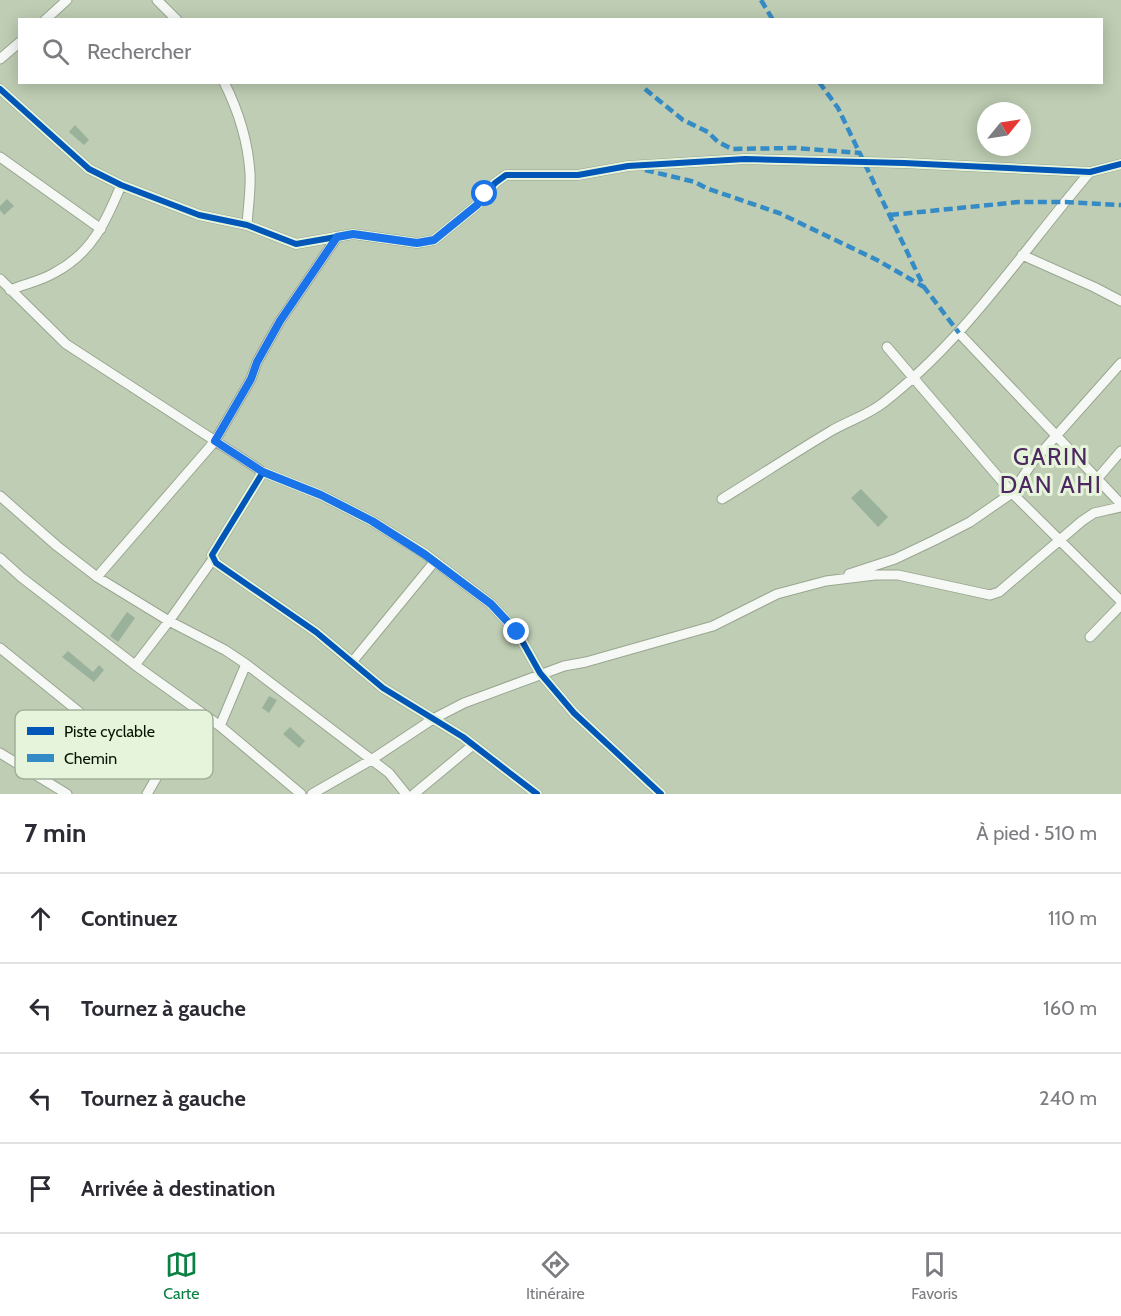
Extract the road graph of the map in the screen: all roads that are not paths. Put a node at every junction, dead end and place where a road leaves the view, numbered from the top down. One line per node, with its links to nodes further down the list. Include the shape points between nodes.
1 (67, 0): 3 (street)
2 (157, 0): 4 (street)
3 (47, 18)
4 (175, 18)
5 (18, 44): 6 (street)
6 (0, 59)
7 (225, 84): 13 (street, via 246,141 250,174)
8 (0, 89): 12 (street, via 76,159)
9 (0, 157): 14 (street)
10 (1121, 164): 11 (street)
11 (1090, 172): 15 (street, via 751,159 628,166 578,175 506,175 434,240 417,243 353,234); 16 (street)
12 (121, 185): 13 (street, via 199,215); 14 (street)
13 (248, 225): 15 (street, via 296,244)
14 (101, 229): 18 (street, via 89,248 55,273)
15 (337, 237): 25 (street, via 280,321)
16 (1022, 255): 19 (street); 20 (street)
17 (0, 279): 18 (street)
18 (10, 290): 25 (street, via 66,344)
19 (1121, 301)
20 (959, 333): 23 (street); 24 (street)
21 (887, 347): 23 (street)
22 (1121, 363): 24 (street)
23 (912, 377): 29 (street); 31 (street, via 876,408 831,431)
24 (1056, 435): 28 (street); 29 (street)
25 (215, 441): 27 (street); 37 (street)
26 (1121, 451): 28 (street)
27 (263, 472): 35 (street); 36 (street, via 372,521)
28 (1096, 479): 32 (street)
29 (1012, 493): 33 (street); 38 (street, via 916,550)
30 (0, 496): 37 (street)
31 (722, 499)
32 (1121, 506): 33 (street, via 1094,513)
33 (1061, 540): 38 (street, via 1008,587 990,595 898,575); 39 (street)
34 (0, 558): 45 (street)
35 (213, 559): 40 (street); 43 (street)
36 (435, 561): 43 (street); 46 (street, via 491,604 517,632)
37 (97, 577): 40 (street)
38 (826, 581): 46 (street, via 777,594 712,626)
39 (1121, 603): 41 (street)
40 (169, 621): 44 (street); 45 (street)
41 (1090, 637)
42 (0, 648): 47 (street)
43 (353, 661): 49 (street, via 383,688)
44 (246, 664): 51 (street); 54 (street)
45 (135, 665): 48 (street)
46 (540, 674): 49 (street); 65 (street, via 574,713)
47 (77, 710)
48 (198, 710)
49 (433, 718): 52 (street); 54 (street)
50 (213, 721): 51 (street)
51 (220, 726): 60 (street)
52 (473, 745): 63 (street); 64 (street)
53 (0, 753): 55 (street)
54 (371, 760): 61 (street); 62 (street, via 389,773)
55 (15, 762)
56 (42, 779): 58 (street)
57 (155, 779): 59 (street)
58 (67, 794)
59 (147, 794)
60 (301, 794)
61 (312, 794)
62 (406, 794)
63 (414, 794)
64 (537, 794)
65 (661, 794)

